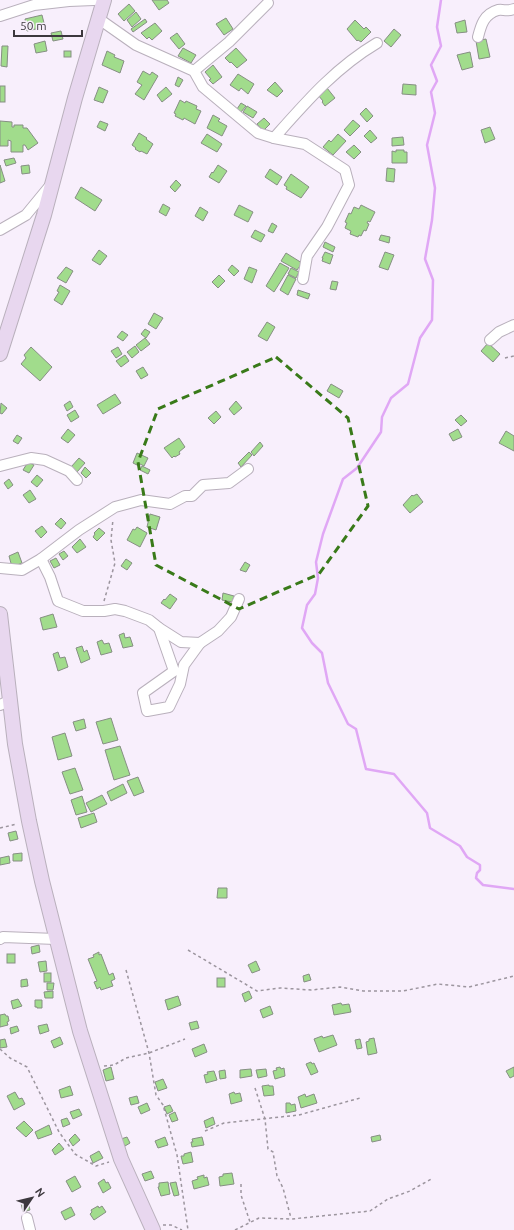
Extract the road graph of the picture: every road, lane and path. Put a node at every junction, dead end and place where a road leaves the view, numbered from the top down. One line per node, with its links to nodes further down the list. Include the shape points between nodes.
1 (94, 0): 5 (street, via 34,5)
2 (104, 0): 6 (street)
3 (268, 3): 9 (street, via 229,42)
4 (514, 9): 7 (street, via 507,12 499,10 487,16 482,22)
5 (0, 16)
6 (99, 19): 9 (street, via 136,45); 11 (street, via 75,98)
7 (478, 37)
8 (377, 43): 10 (street, via 357,55 313,94)
9 (194, 71): 10 (street, via 203,87 258,133)
10 (274, 138): 13 (street, via 306,144 345,170 349,186 327,227 307,256)
11 (54, 182): 12 (street, via 26,215); 16 (street)
12 (0, 230)
13 (303, 279)
14 (514, 325): 15 (street, via 499,332)
15 (490, 340)
16 (0, 354)
17 (514, 356): 18 (path)
18 (505, 358)
19 (0, 466): 21 (street, via 31,458 45,460 69,471)
20 (248, 469): 22 (street, via 230,483 203,485 192,496 185,496 170,504 141,500)
21 (77, 480)
22 (114, 507): 23 (street); 26 (path, via 111,540 115,563 104,597)
23 (41, 559): 24 (street, via 22,570); 26 (street, via 58,602 83,611)
24 (0, 568)
25 (239, 599): 29 (street, via 231,617 218,631)
26 (104, 611): 28 (street, via 115,608 125,610 149,620)
27 (0, 614): 32 (street)
28 (159, 628): 29 (street, via 181,642); 30 (street)
29 (200, 643): 31 (street, via 184,665)
30 (174, 671): 31 (street); 31 (street, via 143,693 147,711 169,707)
31 (180, 684)
32 (6, 702): 33 (street)
33 (29, 821): 34 (path); 36 (street)
34 (0, 828)
35 (0, 939): 36 (street)
36 (56, 939): 43 (street)
37 (188, 950): 39 (path, via 257,991 340,987 363,991 403,991 438,984 469,987)
38 (126, 970): 42 (path)
39 (514, 976)
40 (185, 1039): 42 (path)
41 (0, 1049): 48 (path, via 27,1067 59,1132 75,1154 96,1166)
42 (149, 1054): 43 (path, via 126,1058 114,1065); 57 (path, via 156,1095 163,1105 177,1155)
43 (92, 1068): 48 (street)
44 (255, 1088): 46 (path)
45 (360, 1098): 46 (path, via 299,1115)
46 (265, 1119): 47 (path, via 224,1123); 52 (path, via 268,1149 273,1152 277,1176)
47 (205, 1131)
48 (121, 1159): 54 (street)
49 (433, 1178): 52 (path, via 410,1191 388,1199 370,1211)
50 (241, 1184): 53 (path, via 241,1195)
51 (27, 1218): 55 (street)
52 (292, 1219): 53 (path, via 260,1218)
53 (250, 1222): 58 (path)
54 (152, 1228): 56 (path, via 171,1225)
55 (30, 1230)
56 (182, 1230)
57 (188, 1230)
58 (235, 1230)

